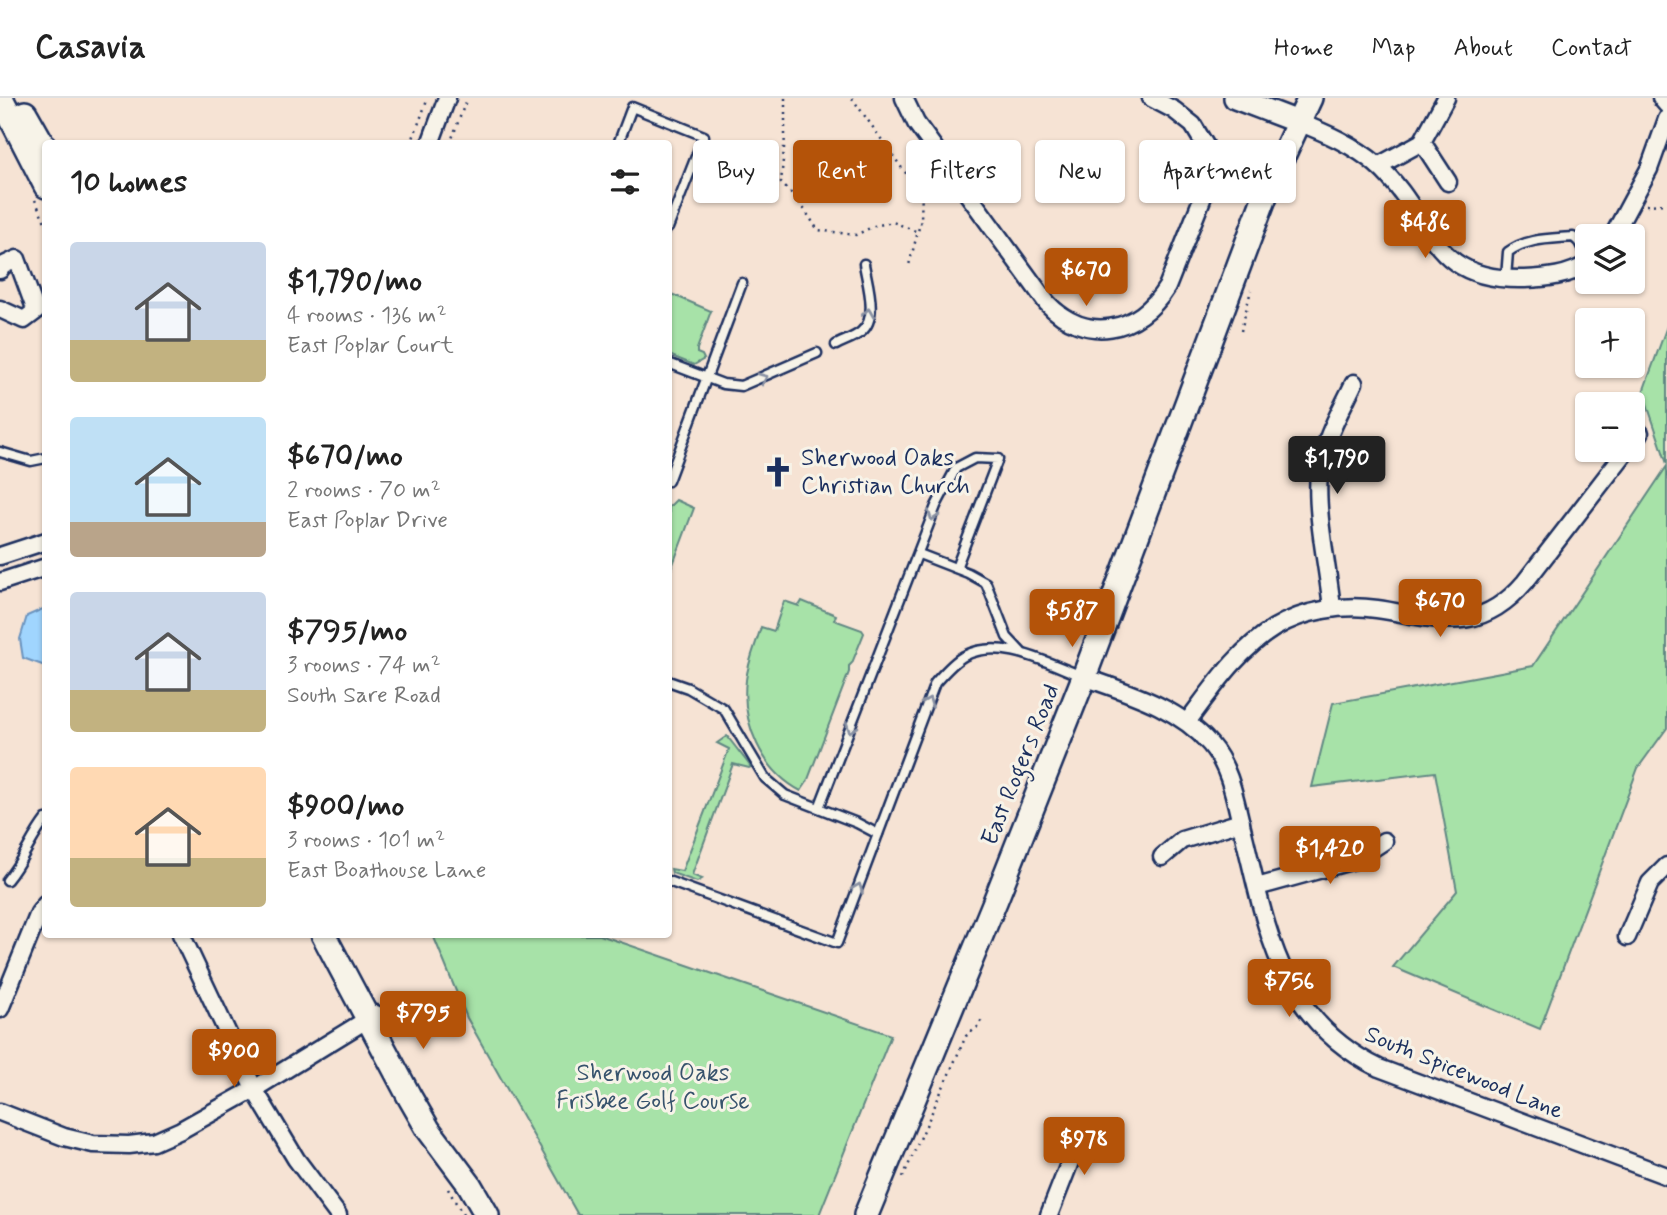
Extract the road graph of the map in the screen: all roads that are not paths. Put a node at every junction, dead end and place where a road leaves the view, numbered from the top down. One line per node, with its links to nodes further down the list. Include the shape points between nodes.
1 (1, 98): 18 (main road)
2 (17, 98): 16 (main road)
3 (447, 98): 13 (street)
4 (904, 98): 5 (street, via 916,123 1047,303 1064,319 1106,329 1133,321 1160,300 1208,181 1208,158 1200,134 1185,117)
5 (1151, 98)
6 (1235, 98): 12 (street)
7 (1310, 98): 12 (main road, East Rogers Road)
8 (1446, 98): 15 (street)
9 (1661, 98): 10 (street)
10 (1667, 105)
11 (1667, 119): 21 (street, via 1649,169)
12 (1298, 122): 17 (street, via 1347,143); 46 (main road, East Rogers Road, via 1268,188)
13 (431, 140)
14 (620, 140): 20 (lane, via 632,107 705,136)
15 (1422, 142): 17 (street); 19 (street)
16 (42, 143)
17 (1378, 166): 26 (street, via 1449,259 1475,274)
18 (42, 178)
19 (1448, 182)
20 (672, 218)
21 (1620, 224)
22 (1575, 239): 26 (lane, via 1518,244 1508,252)
23 (864, 264): 29 (lane, one-way to 23, via 862,332 870,320)
24 (0, 270): 28 (street, via 17,259 36,311 24,320)
25 (1575, 271): 26 (street, via 1546,278)
26 (1506, 278)
27 (742, 283): 32 (lane)
28 (0, 309)
29 (835, 345)
30 (817, 353): 32 (lane, one-way to 30, via 741,386)
31 (672, 365): 32 (lane)
32 (706, 378): 37 (lane)
33 (1354, 383): 44 (street, via 1319,472)
34 (0, 452): 35 (lane, via 32,461)
35 (42, 459)
36 (1618, 462): 44 (street, via 1525,582 1497,607 1454,620 1377,608)
37 (672, 470)
38 (42, 542): 40 (street)
39 (919, 554): 41 (lane); 41 (lane, one-way to 39, via 998,459 975,458 956,468); 49 (lane, one-way to 49)
40 (0, 556)
41 (956, 568): 45 (lane, via 986,583 1007,637)
42 (42, 569): 43 (street)
43 (0, 582)
44 (1332, 608): 48 (street, via 1293,620 1261,637 1235,661)
45 (1021, 652): 46 (lane); 52 (lane, one-way to 45, via 936,683 964,656 999,650)
46 (1084, 677): 48 (street, South Spicewood Lane); 72 (main road, East Rogers Road)
47 (672, 682): 49 (lane, via 724,709 765,778 785,795)
48 (1187, 722): 50 (street, South Spicewood Lane, via 1222,761)
49 (820, 808): 52 (lane)
50 (1241, 822): 54 (street, via 1182,840); 58 (street, South Spicewood Lane)
51 (42, 823): 56 (lane)
52 (878, 834): 57 (lane, one-way to 52, via 837,943)
53 (1384, 841): 58 (street, via 1355,860)
54 (1162, 857)
55 (1667, 866): 60 (street, via 1650,883)
56 (7, 880)
57 (672, 882)
58 (1257, 887): 69 (street, South Spicewood Lane, via 1279,963 1295,996 1318,1025 1354,1055)
59 (42, 910): 64 (street)
60 (1627, 937)
61 (183, 938): 66 (street)
62 (325, 938): 65 (main road, via 353,994)
63 (340, 938): 65 (main road)
64 (0, 1009)
65 (373, 1016): 66 (street); 71 (main road, via 428,1129)
66 (254, 1089): 67 (street, via 181,1130 130,1146 74,1140); 70 (street, via 296,1159)
67 (0, 1112)
68 (1072, 1129): 73 (street, via 1071,1159)
69 (1667, 1176)
70 (338, 1215)
71 (487, 1215)
72 (866, 1215)
73 (1049, 1215)

